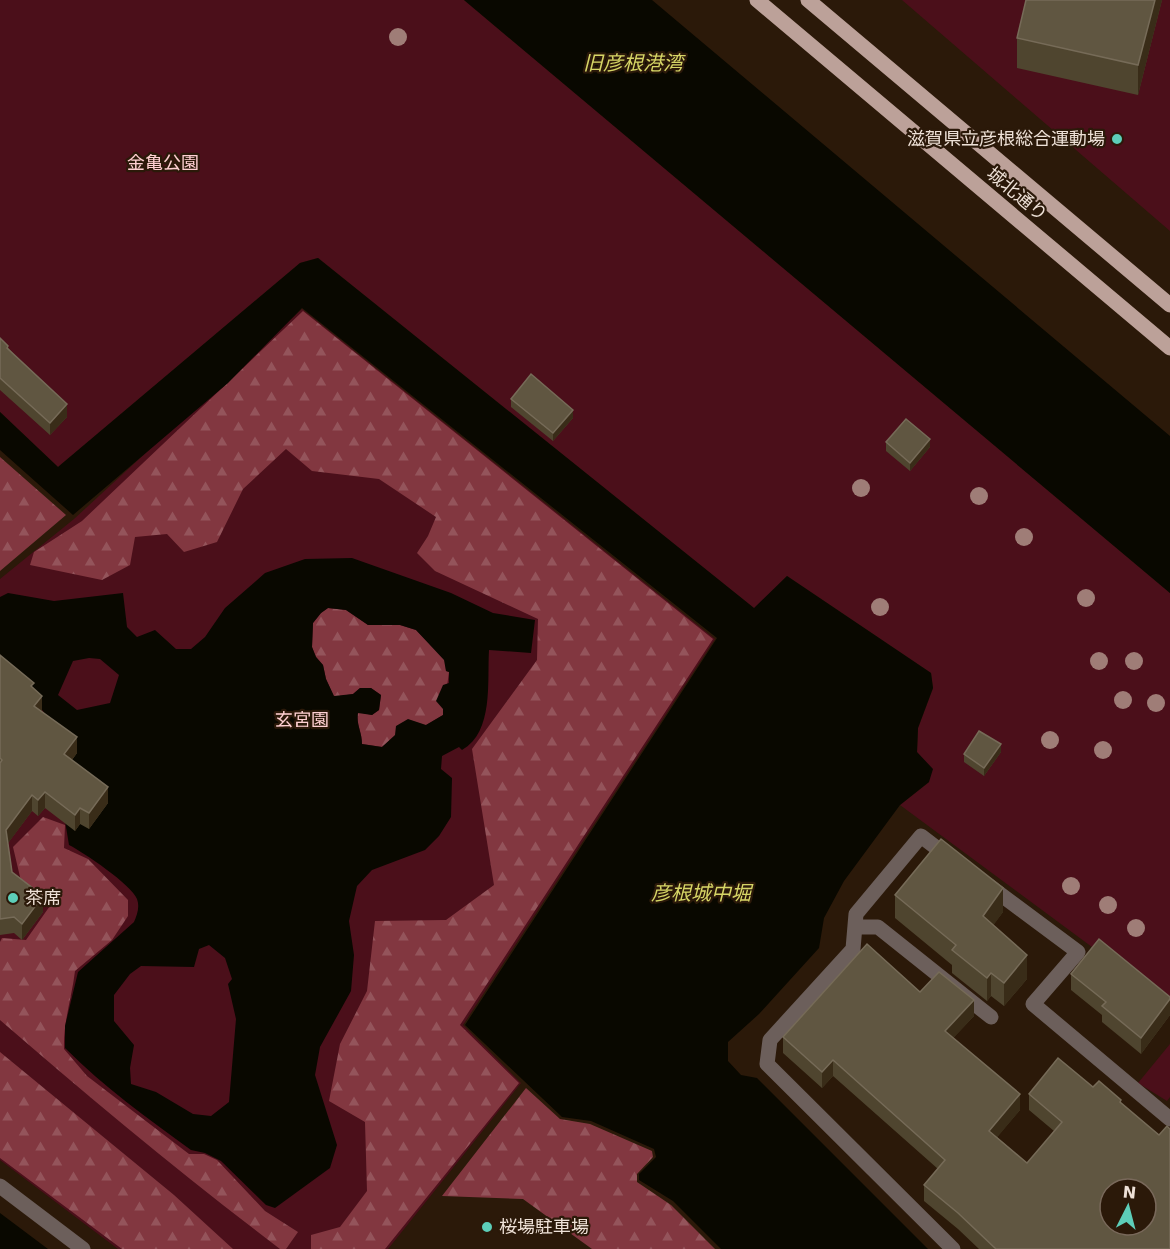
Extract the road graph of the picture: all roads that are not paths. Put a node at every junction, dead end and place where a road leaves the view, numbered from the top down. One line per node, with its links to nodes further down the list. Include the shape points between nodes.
1 (757, 0): 4 (main road, 城北通り)
2 (808, 0): 3 (main road, 城北通り)
3 (1170, 305)
4 (1170, 348)
5 (855, 927): 6 (street, via 878,927); 7 (street, via 856,914 921,836 1078,952 1033,1004); 10 (street, via 853,949 770,1040 767,1064)
6 (991, 1017)
7 (1170, 1119)
8 (0, 1186): 9 (street)
9 (83, 1249)
10 (953, 1249)

